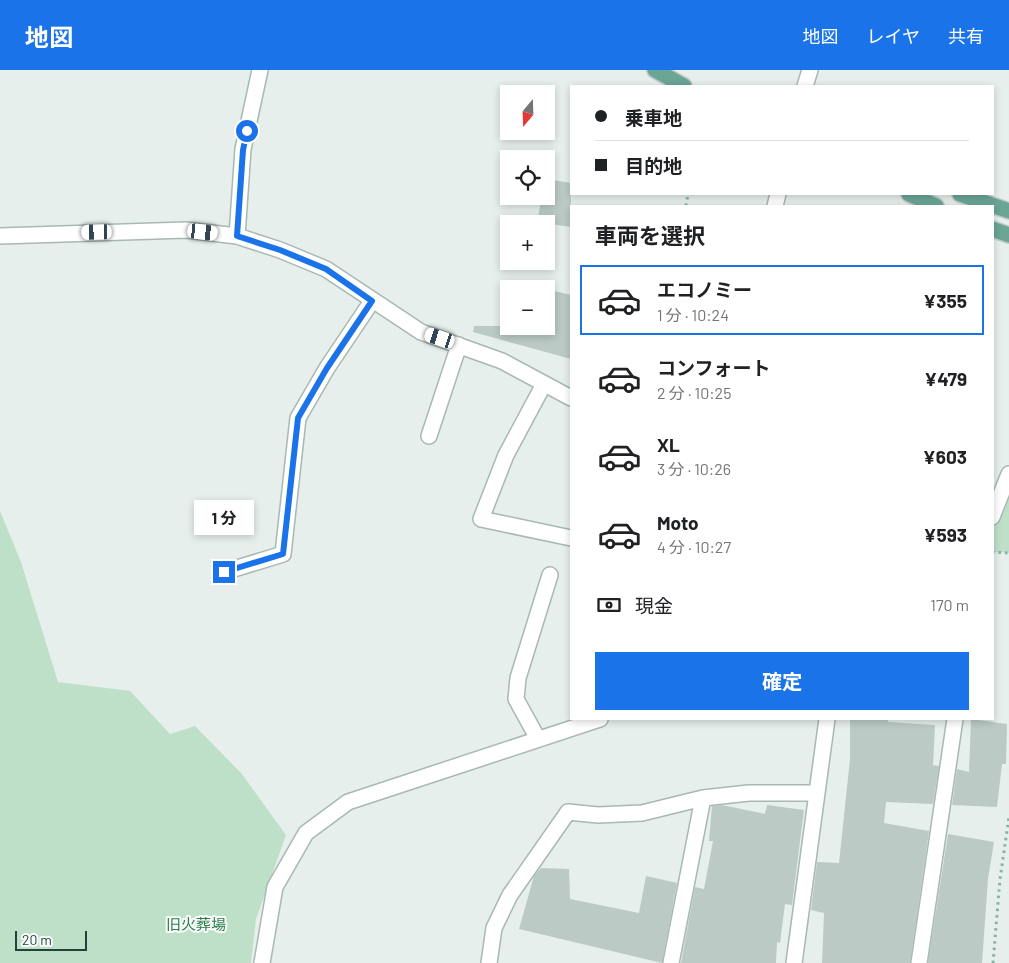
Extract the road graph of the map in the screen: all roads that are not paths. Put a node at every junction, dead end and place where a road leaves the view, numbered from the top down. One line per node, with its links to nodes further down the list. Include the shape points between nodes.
1 (260, 70): 15 (street, via 243,150)
2 (655, 70): 4 (main road)
3 (810, 70): 5 (street)
4 (682, 85)
5 (805, 85)
6 (911, 195): 8 (main road)
7 (963, 195): 9 (main road)
8 (934, 205)
9 (992, 205)
10 (994, 206): 11 (main road)
11 (1009, 211)
12 (994, 229): 13 (main road)
13 (1009, 235)
14 (0, 236): 15 (street, via 186,230)
15 (237, 236): 16 (street, via 326,269)
16 (372, 301): 17 (street, via 421,332); 24 (street, via 298,418 283,554)
17 (459, 345): 18 (street, via 502,361); 20 (street)
18 (544, 384): 19 (street); 23 (street, via 506,455 481,519)
19 (570, 397)
20 (429, 436)
21 (1009, 474): 22 (street)
22 (994, 512)
23 (570, 538)
24 (224, 572)
25 (550, 575): 29 (street, via 518,678 516,699)
26 (597, 720): 29 (street)
27 (827, 720): 30 (street)
28 (955, 720): 36 (street)
29 (538, 739): 32 (street, via 348,802 306,833 276,888)
30 (816, 793): 31 (street, via 749,793); 35 (street)
31 (703, 798): 33 (street, via 642,813 598,815 568,812 510,895 494,928); 34 (street)
32 (262, 963)
33 (489, 963)
34 (671, 963)
35 (794, 963)
36 (919, 963)

